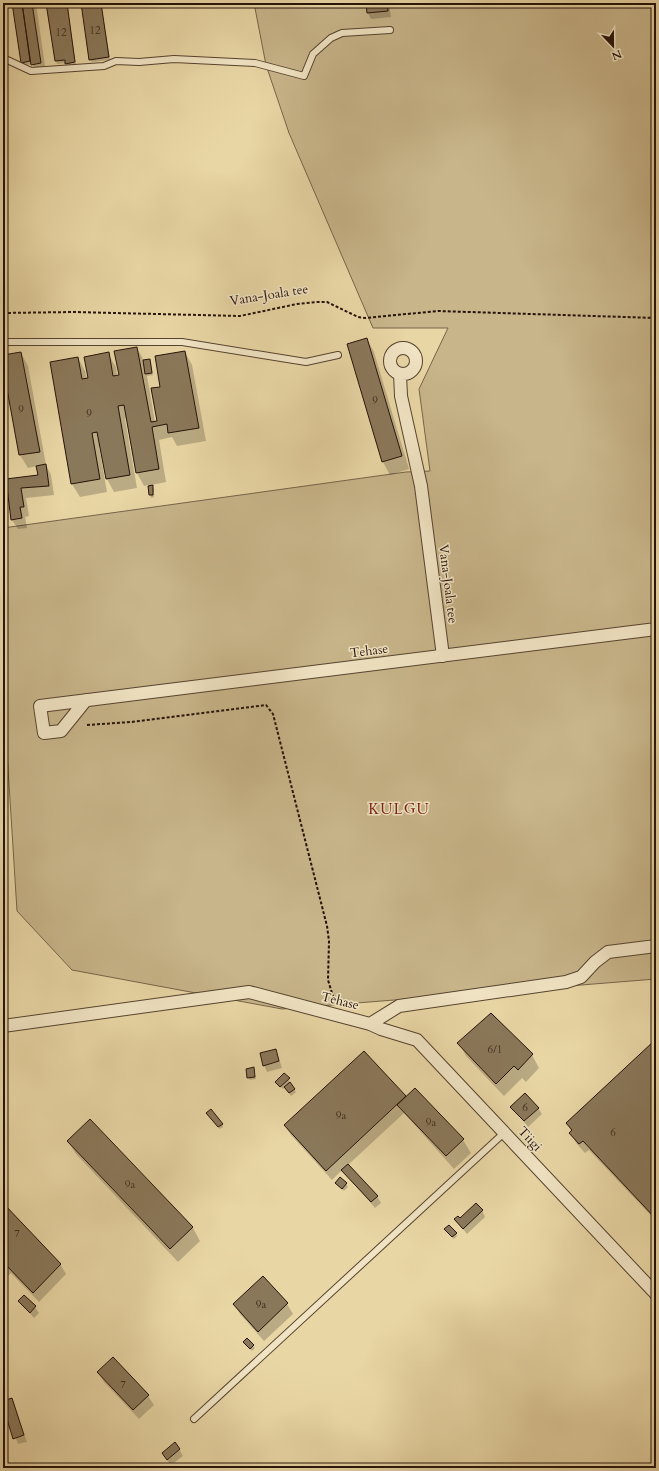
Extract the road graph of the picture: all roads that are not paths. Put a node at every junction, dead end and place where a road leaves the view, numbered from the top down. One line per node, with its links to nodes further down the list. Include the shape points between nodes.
1 (390, 30): 2 (lane, via 342,33 331,38 313,54 304,76 255,63 174,58 139,62 116,61 104,66 31,71)
2 (3, 58)
3 (3, 342): 4 (lane, via 182,342 306,362)
4 (338, 355)
5 (400, 374): 7 (street, Vana-Joala tee, via 401,396 421,486)
6 (656, 629): 7 (street, Tehase)
7 (443, 656): 8 (street, Tehase)
8 (86, 700)
9 (656, 946): 10 (street, Tehase, via 608,952 581,977 566,982 399,1006)
10 (370, 1024): 11 (street, Tehase, via 249,992); 12 (street, Tiigi, via 417,1040)
11 (3, 1026)
12 (505, 1132): 13 (street, Tiigi); 14 (lane)
13 (656, 1294)
14 (194, 1419)
15 (3, 1461): 16 (lane)
16 (7, 1468)

